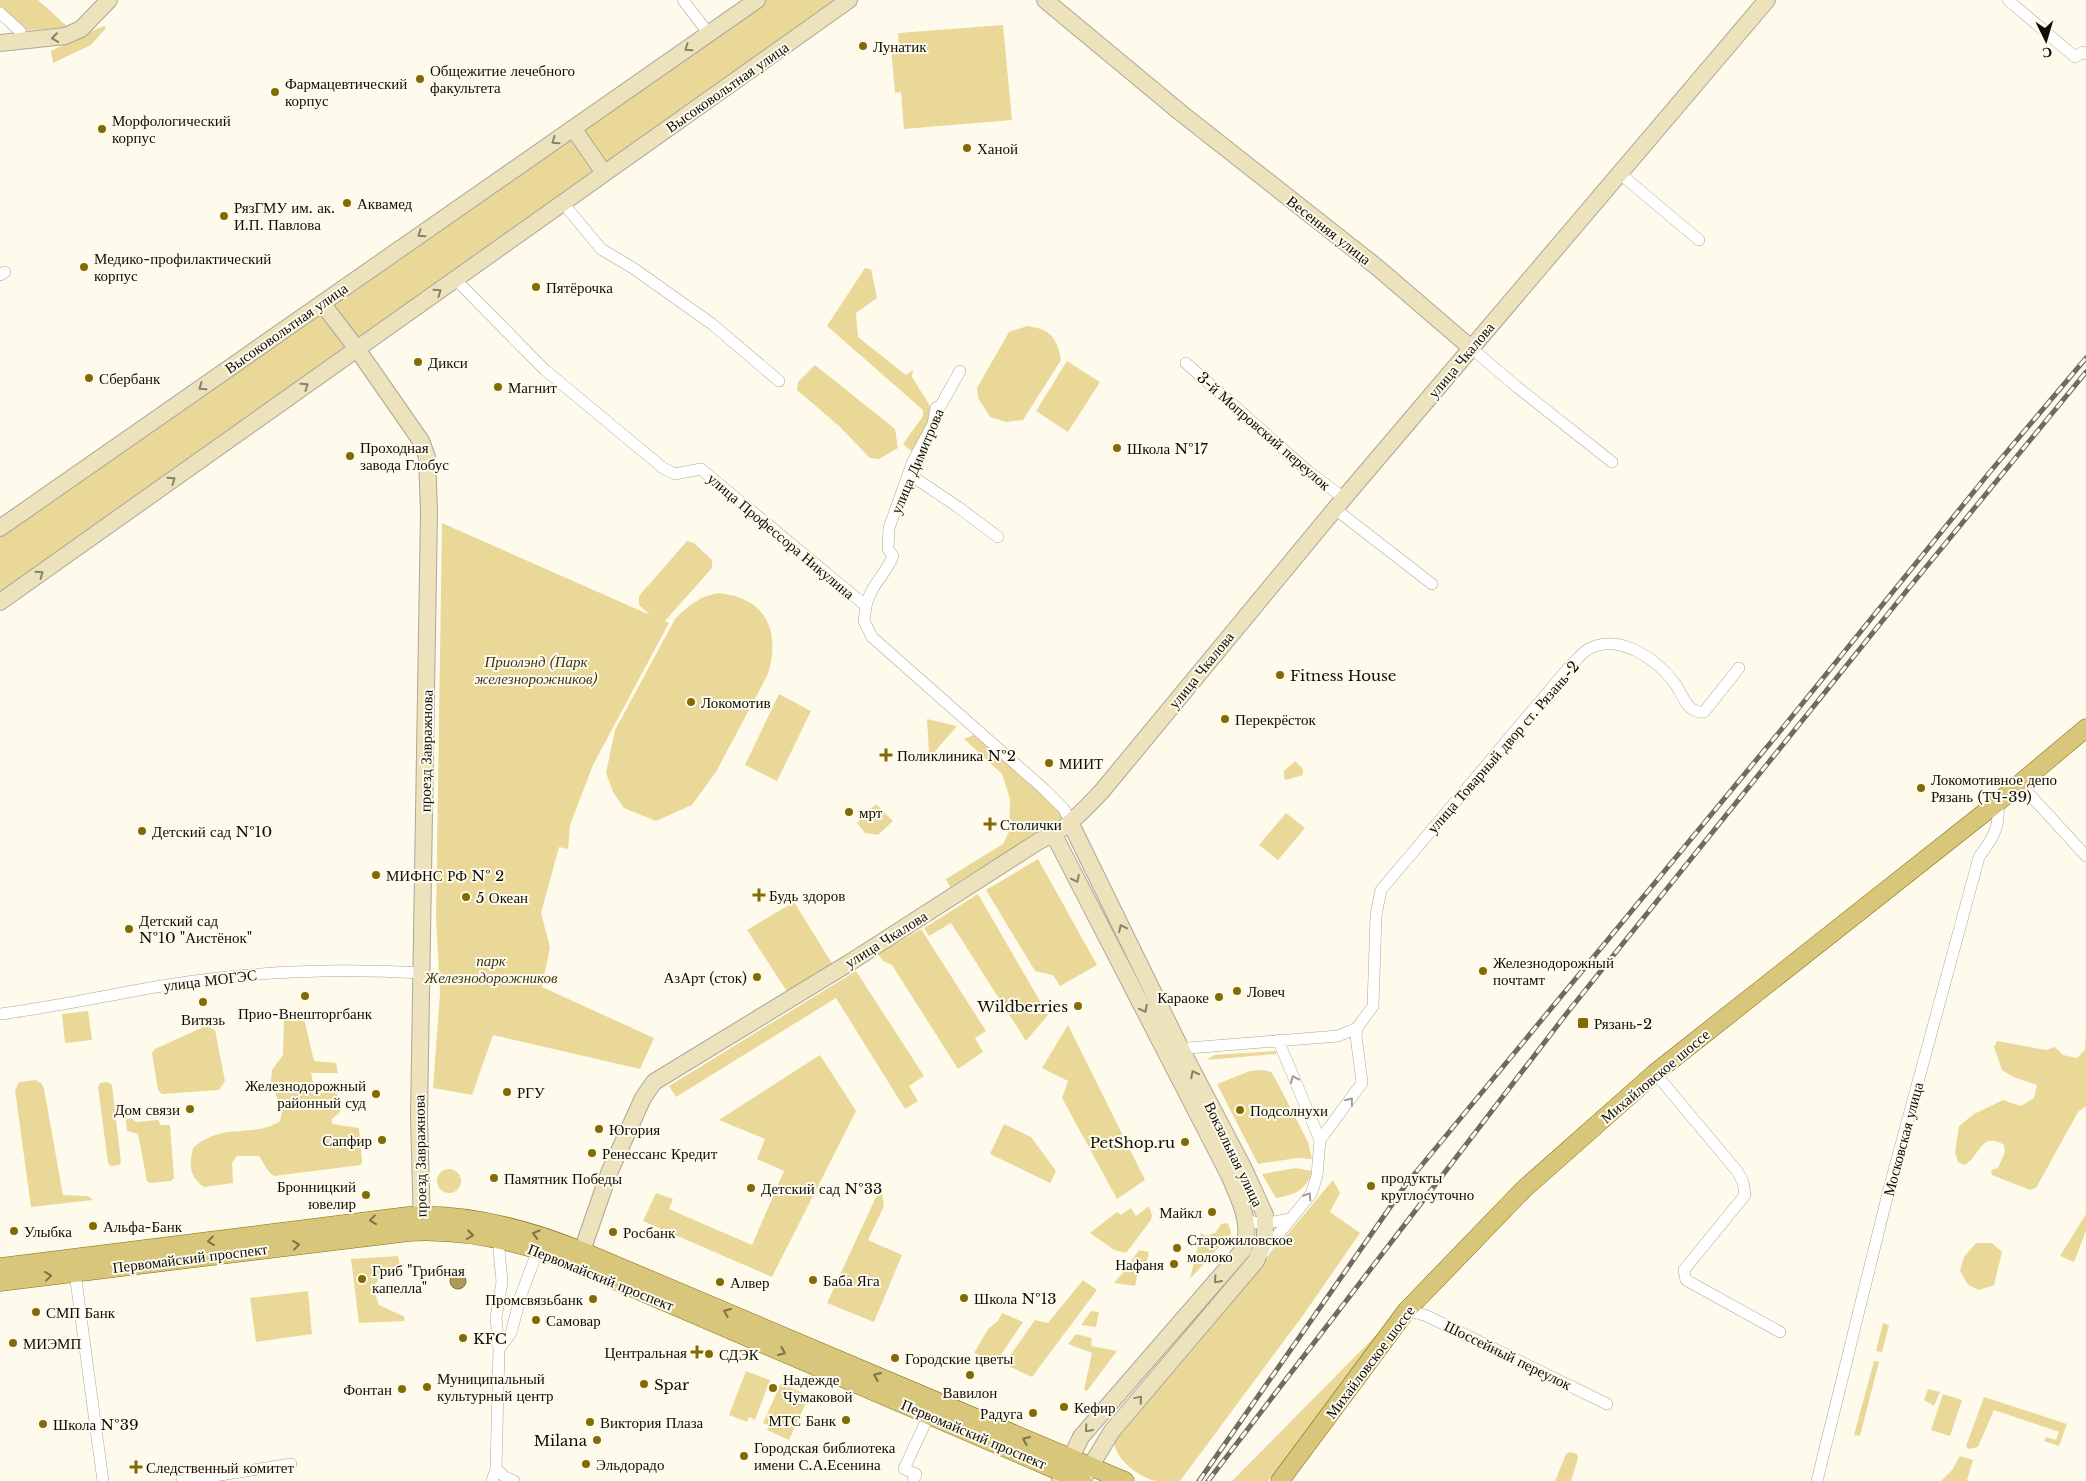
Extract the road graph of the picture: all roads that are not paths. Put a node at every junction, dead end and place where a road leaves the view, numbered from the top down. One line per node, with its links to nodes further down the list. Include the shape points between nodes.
1 (109, 0): 10 (street, one-way to 10, via 81,29 65,36)
2 (683, 0): 9 (street)
3 (757, 0): 9 (street, Высоковольтная улица)
4 (849, 0): 14 (street, Высоковольтная улица)
5 (1045, 0): 20 (street, Весенняя улица, via 1181,113 1378,268)
6 (1767, 0): 15 (street, улица Чкалова)
7 (2008, 0): 12 (street, via 2075,58 2083,52)
8 (0, 13): 10 (street, via 20,31)
9 (708, 34): 13 (street, Высоковольтная улица, one-way to 13)
10 (21, 40): 11 (street)
11 (0, 43)
12 (2086, 54)
13 (573, 128): 14 (street); 19 (street, Высоковольтная улица, one-way to 19)
14 (604, 173): 16 (street, Высоковольтная улица)
15 (1619, 173): 17 (street); 20 (street, улица Чкалова)
16 (563, 203): 18 (street, Высоковольтная улица); 24 (street, via 601,250 633,268 712,324)
17 (1699, 240)
18 (455, 279): 21 (street, Высоковольтная улица, one-way to 18); 32 (street, улица Профессора Никулина, via 545,370 668,472 701,470)
19 (322, 303): 21 (street, проезд Завражнова); 28 (street, Высоковольтная улица, one-way to 28)
20 (1471, 348): 25 (street, Весенняя улица); 27 (street, улица Чкалова)
21 (357, 349): 31 (street, Высоковольтная улица, one-way to 21); 40 (street, проезд Завражнова, via 421,441 427,457 429,511)
22 (1186, 363): 27 (street, 3-й Мопровский переулок, via 1309,472)
23 (960, 371): 26 (street, улица Димитрова, via 941,405 936,408 933,424)
24 (779, 381)
25 (1612, 462)
26 (908, 474): 29 (street); 32 (street, улица Димитрова, via 888,528 888,549 892,556 885,572 871,588)
27 (1339, 503): 30 (street, 3-й Мопровский переулок); 37 (street, улица Чкалова)
28 (0, 528)
29 (998, 537)
30 (1432, 584)
31 (0, 602)
32 (866, 606): 37 (street, улица Профессора Никулина, via 864,621 872,637 1045,790 1064,809)
33 (1739, 668): 42 (street, улица Товарный двор ст. Рязань-2, via 1704,712 1698,713 1690,708 1666,673 1635,649 1609,643 1588,650 1570,666 1381,890 1376,915 1372,1006)
34 (2086, 728): 35 (main road, Михайловское шоссе)
35 (2020, 784): 36 (main road, Михайловское шоссе); 39 (street)
36 (1998, 802): 45 (main road, Михайловское шоссе); 74 (street, Московская улица, via 1999,821 1979,857 1892,1181)
37 (1072, 824): 38 (street, улица Чкалова); 44 (street, Вокзальная улица, one-way to 37)
38 (1054, 835): 44 (street, Вокзальная улица, one-way to 44); 53 (street, улица Чкалова, via 654,1082 642,1098 609,1173)
39 (2086, 856)
40 (422, 973): 41 (street, улица МОГЭС, via 269,972 168,985 56,1007); 49 (street, проезд Завражнова)
41 (0, 1014)
42 (1357, 1028): 43 (street, via 1338,1036); 46 (street, one-way to 42, via 1362,1083)
43 (1278, 1040): 44 (street); 46 (street, one-way to 43)
44 (1173, 1049): 48 (street, Вокзальная улица); 50 (street, Вокзальная улица, one-way to 44, via 1265,1215 1244,1169)
45 (1655, 1073): 58 (main road, Михайловское шоссе, via 1524,1189); 59 (street, via 1737,1171 1745,1195 1684,1270 1686,1280)
46 (1320, 1140): 47 (street, one-way to 46, via 1314,1186)
47 (1290, 1219): 50 (street); 54 (street)
48 (1247, 1220): 50 (street, via 1253,1224); 65 (street, Вокзальная улица, one-way to 65, via 1248,1232 1243,1250 1081,1437)
49 (421, 1223): 51 (main road, Первомайский проспект, one-way to 51); 53 (main road, Первомайский проспект, one-way to 49, via 530,1232 493,1223 453,1217); 55 (main road, Первомайский проспект, one-way to 55); 56 (main road, Первомайский проспект, one-way to 49)
50 (1265, 1224): 54 (street, Вокзальная улица, via 1264,1244)
51 (498, 1239): 52 (main road, Первомайский проспект); 60 (street, via 502,1267 496,1318)
52 (538, 1250): 60 (street, via 511,1332); 62 (main road, Первомайский проспект, one-way to 62)
53 (582, 1251): 65 (main road, Первомайский проспект, one-way to 53)
54 (1256, 1261): 66 (street, Вокзальная улица, one-way to 54, via 1112,1431)
55 (0, 1267)
56 (75, 1273): 57 (main road, Первомайский проспект, one-way to 56); 67 (street)
57 (0, 1282)
58 (1407, 1310): 61 (street, Шоссейный переулок, via 1427,1316); 73 (main road, Михайловское шоссе)
59 (1780, 1332)
60 (499, 1350): 64 (street)
61 (1606, 1404)
62 (929, 1415): 65 (main road, Первомайский проспект); 71 (street, via 904,1469 916,1474)
63 (291, 1464): 68 (street)
64 (496, 1469): 69 (street); 70 (street)
65 (1065, 1471): 66 (main road)
66 (1084, 1476): 72 (main road)
67 (103, 1481)
68 (182, 1481)
69 (492, 1481)
70 (514, 1481)
71 (914, 1481)
72 (1125, 1481)
73 (1280, 1481)
74 (1817, 1481)

